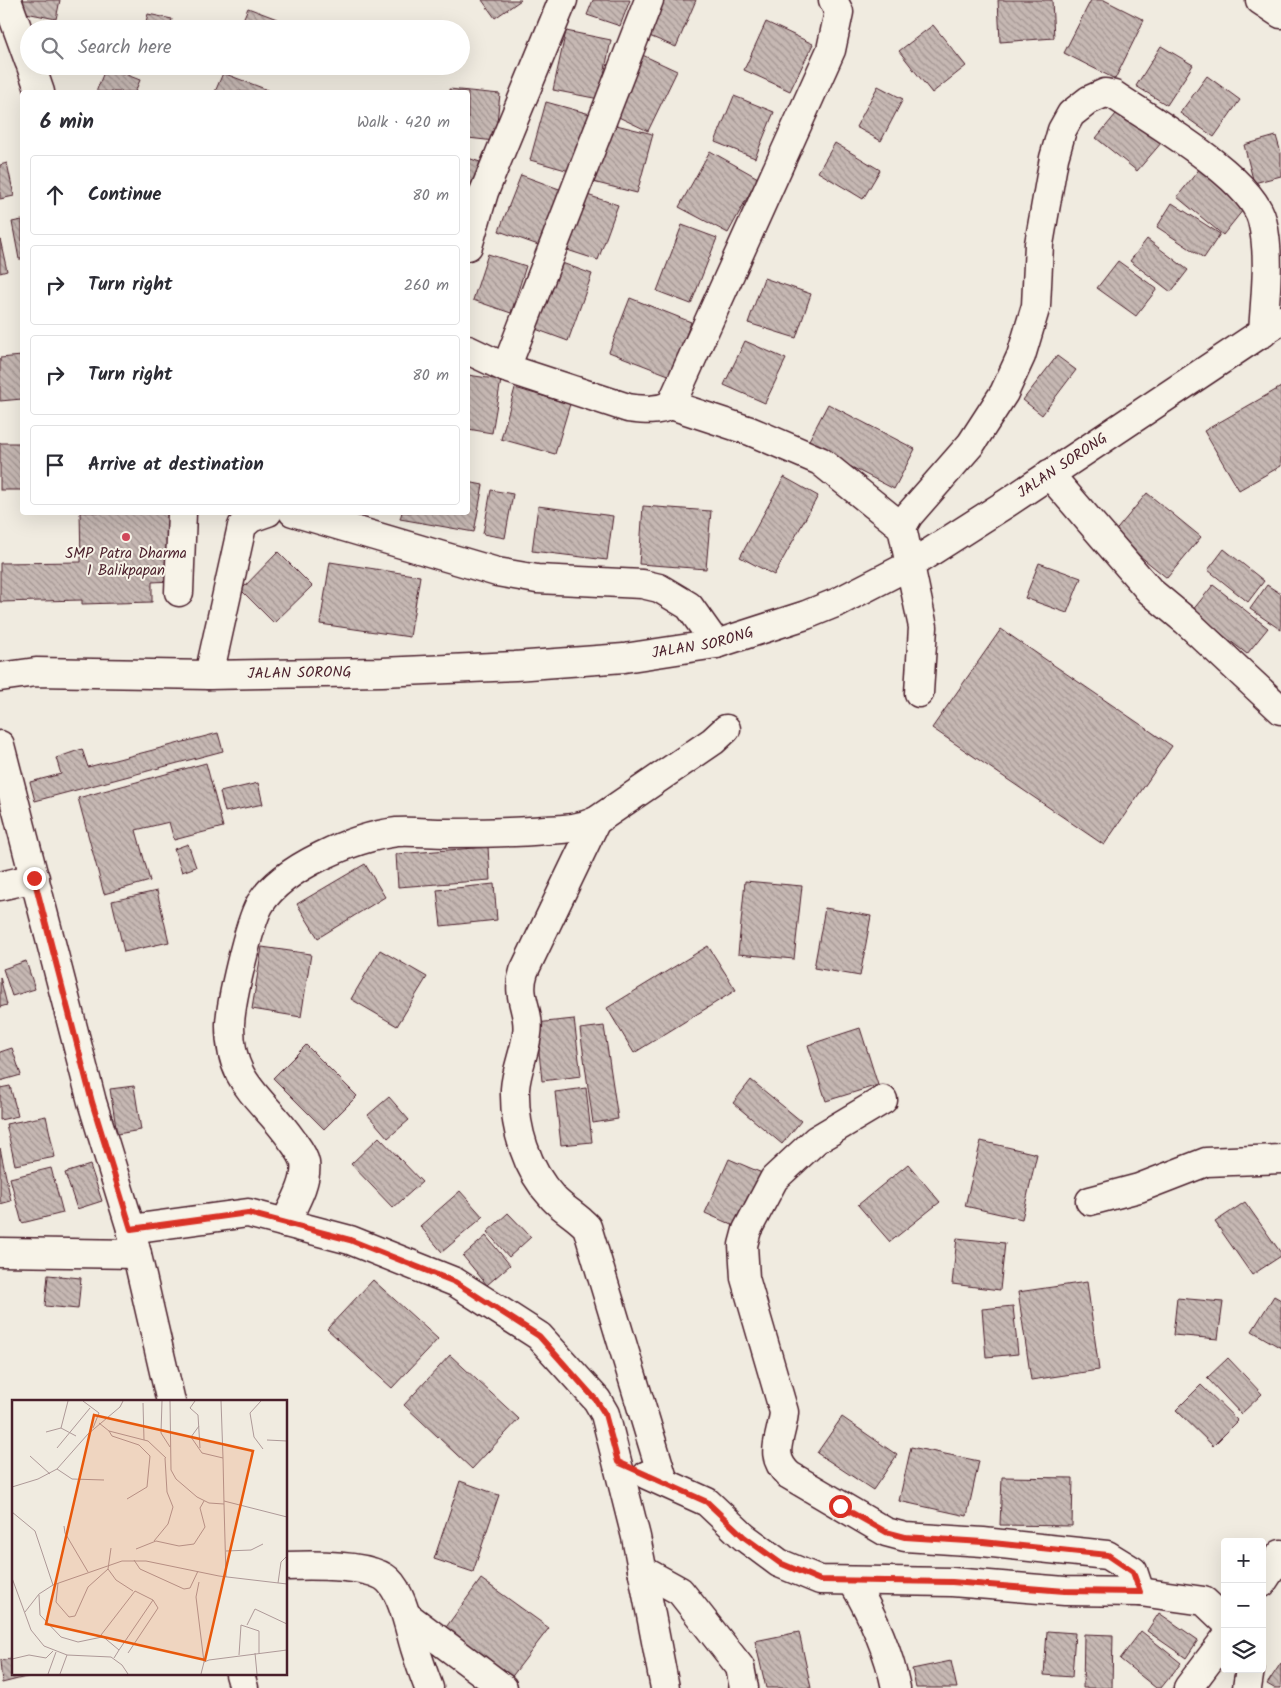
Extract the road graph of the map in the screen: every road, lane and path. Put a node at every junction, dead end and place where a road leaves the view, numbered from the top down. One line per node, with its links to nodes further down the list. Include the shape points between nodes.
1 (7, 0): 7 (street)
2 (563, 0): 10 (street, via 484,192)
3 (649, 0): 13 (street)
4 (834, 0): 14 (street, via 839,12 831,50)
5 (1260, 0): 6 (street)
6 (1281, 14)
7 (20, 36)
8 (34, 75): 9 (street)
9 (39, 90)
10 (470, 239)
11 (1272, 327): 15 (street, JALAN SORONG); 19 (street, via 1266,239 1256,202 1217,166 1114,95 1105,93 1089,100 1071,114 1062,130 1054,158 1039,244 1036,306 1021,356 1004,393 970,444)
12 (470, 351): 13 (street)
13 (506, 368): 14 (street, via 628,408 648,411)
14 (670, 405): 19 (street, via 750,431 820,461)
15 (1049, 474): 20 (street, JALAN SORONG); 26 (street, via 1150,590)
16 (182, 515): 21 (street)
17 (260, 515): 23 (street, via 242,526)
18 (303, 515): 22 (street, via 497,572 537,579 642,584 658,588 689,606)
19 (902, 527): 20 (street)
20 (910, 565): 22 (street, JALAN SORONG, via 814,612); 25 (street, via 923,627)
21 (179, 592)
22 (716, 644): 23 (street, JALAN SORONG, via 624,658 515,666)
23 (209, 675): 24 (street, JALAN SORONG, via 36,672)
24 (0, 677)
25 (918, 694)
26 (1281, 710)
27 (726, 729): 29 (street, via 713,742)
28 (0, 745): 30 (street)
29 (596, 821): 35 (street, via 582,828 503,834 398,832 381,835 328,853 286,874 260,904 248,939 232,1013 232,1055 247,1088 282,1125 305,1164 302,1184); 40 (street, via 520,983 528,1033 515,1088 517,1118 523,1148 538,1179 554,1199 587,1227)
30 (34, 878): 31 (street); 36 (street, via 92,1102)
31 (0, 886)
32 (883, 1100): 46 (street, via 816,1140 774,1179 747,1230 743,1246 745,1278 784,1412 776,1458 780,1466 789,1475 886,1532 905,1537 1108,1555 1133,1572)
33 (1281, 1159): 34 (street, via 1206,1162 1139,1188)
34 (1090, 1200)
35 (285, 1223): 36 (street, via 248,1213); 39 (street, via 350,1240 455,1282 539,1336 605,1414)
36 (134, 1242): 37 (street); 38 (street)
37 (0, 1252)
38 (171, 1400)
39 (618, 1462): 40 (street); 43 (street)
40 (664, 1482): 44 (street, via 707,1502 744,1537 780,1563 820,1580)
41 (1281, 1554): 45 (street)
42 (288, 1566): 47 (street, via 328,1565 378,1574 389,1581)
43 (642, 1570): 53 (street); 54 (street, via 680,1591 740,1667)
44 (853, 1582): 46 (street, via 952,1582 1065,1591); 55 (street, via 885,1645)
45 (1265, 1583)
46 (1140, 1592): 48 (street, via 1204,1601)
47 (407, 1616): 51 (street); 52 (street)
48 (1221, 1617)
49 (1221, 1644): 56 (street)
50 (1249, 1673): 57 (street)
51 (429, 1688)
52 (503, 1688)
53 (665, 1688)
54 (744, 1688)
55 (896, 1688)
56 (1188, 1688)
57 (1247, 1688)

